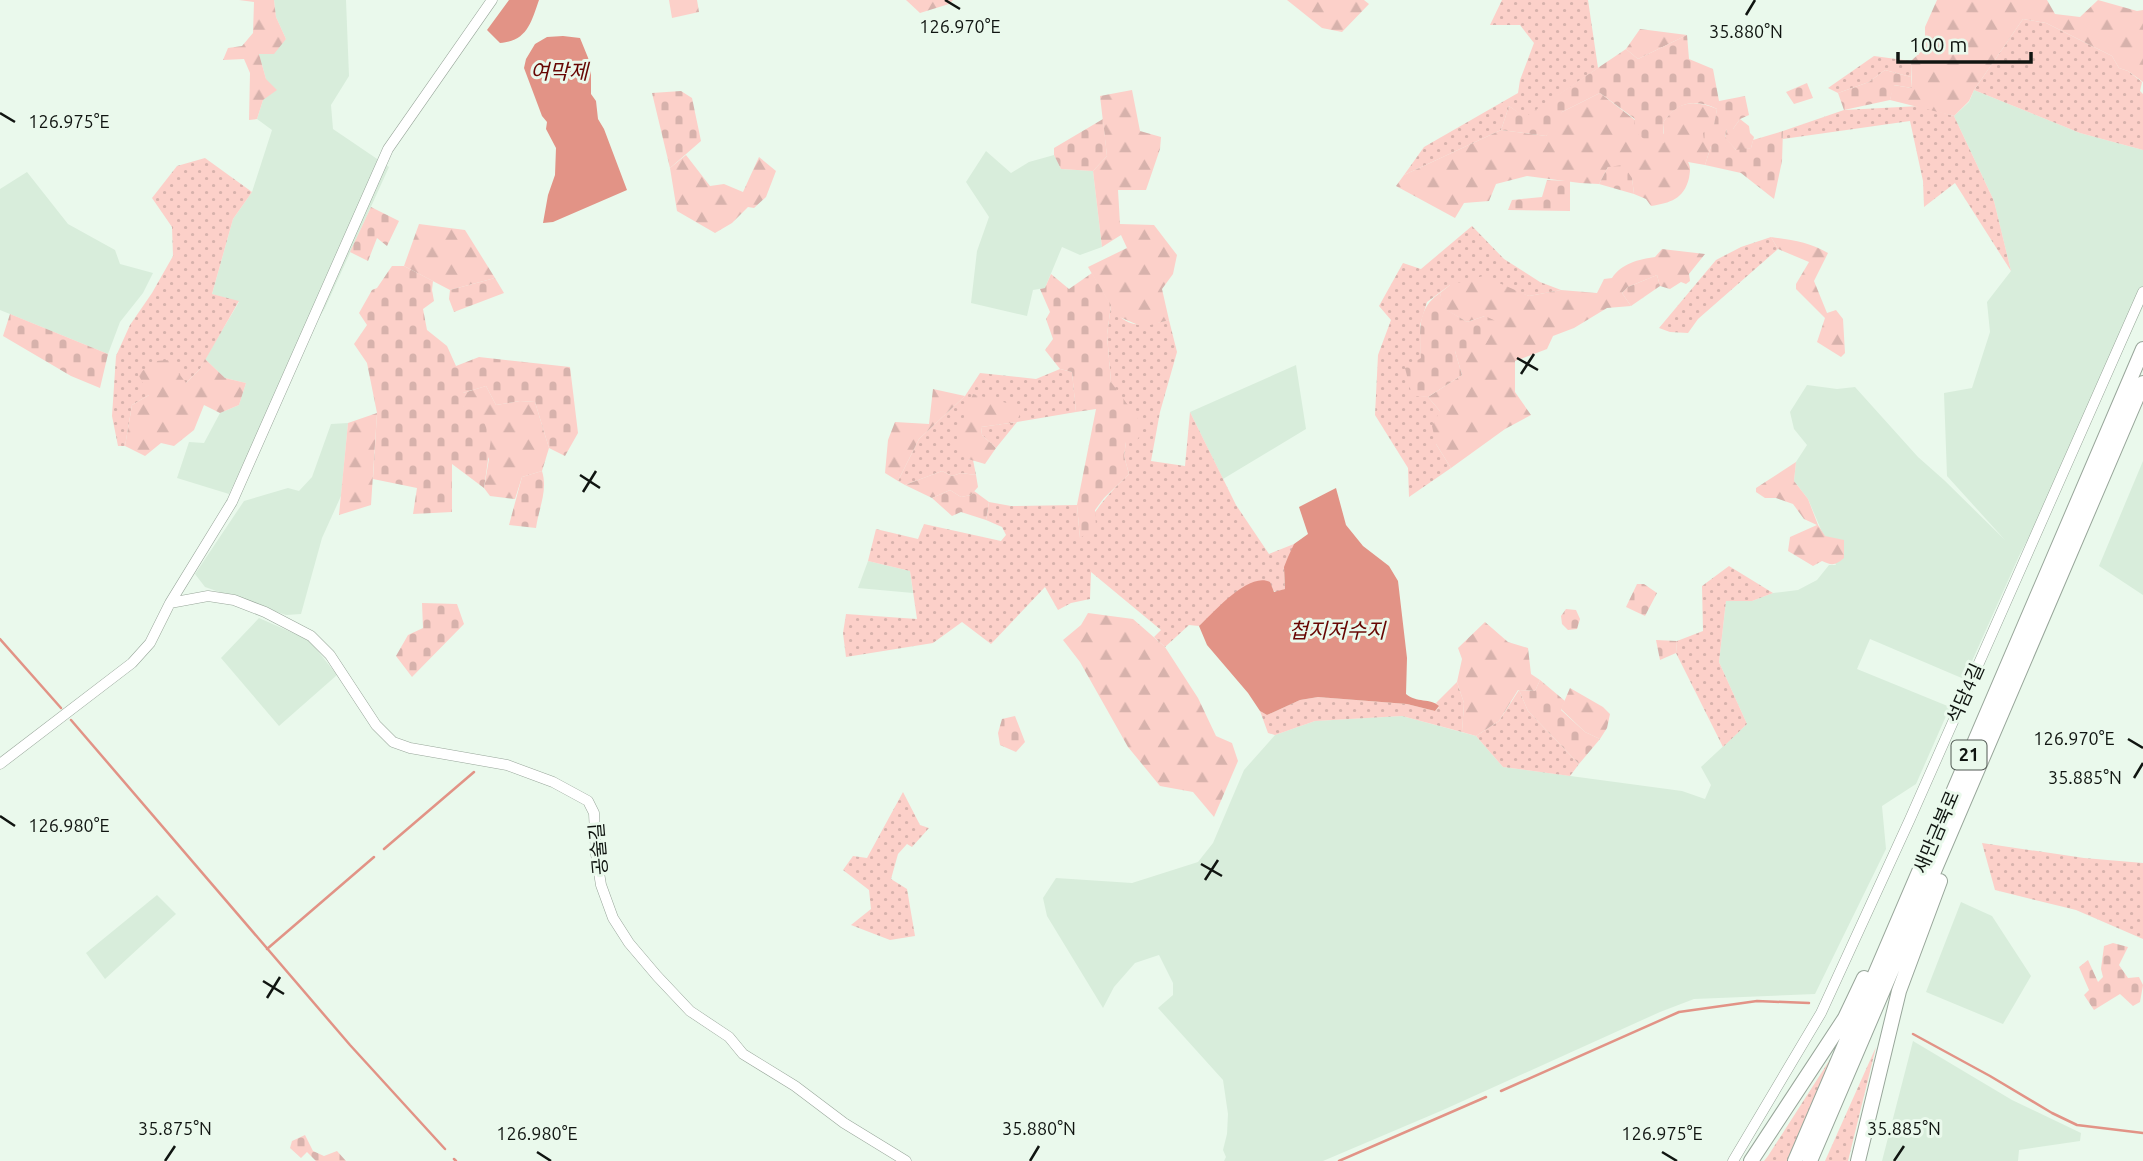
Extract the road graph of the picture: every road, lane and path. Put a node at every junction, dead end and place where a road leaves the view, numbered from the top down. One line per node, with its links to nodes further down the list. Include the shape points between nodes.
1 (492, 0): 5 (street, via 388,149 232,502)
2 (2143, 292): 10 (street, 석담4길, via 1821,1013)
3 (2143, 349): 8 (highway, 새만금북로 / 21)
4 (2143, 383): 7 (highway, 새만금북로 / 21)
5 (170, 603): 6 (street, via 150,643 132,663); 9 (street, 공술길, via 208,596 265,612 311,636 330,655 376,725 393,742 507,765 588,801 594,813 601,884 613,918 657,976 690,1011 729,1037 743,1054)
6 (0, 764)
7 (1975, 778): 13 (highway, 새만금북로 / 21); 14 (highway, 21, via 1899,991)
8 (1932, 842): 11 (highway, 21, via 1844,1018); 12 (highway, 새만금북로 / 21)
9 (906, 1161)
10 (1733, 1161)
11 (1751, 1161)
12 (1795, 1161)
13 (1810, 1161)
14 (1858, 1161)

